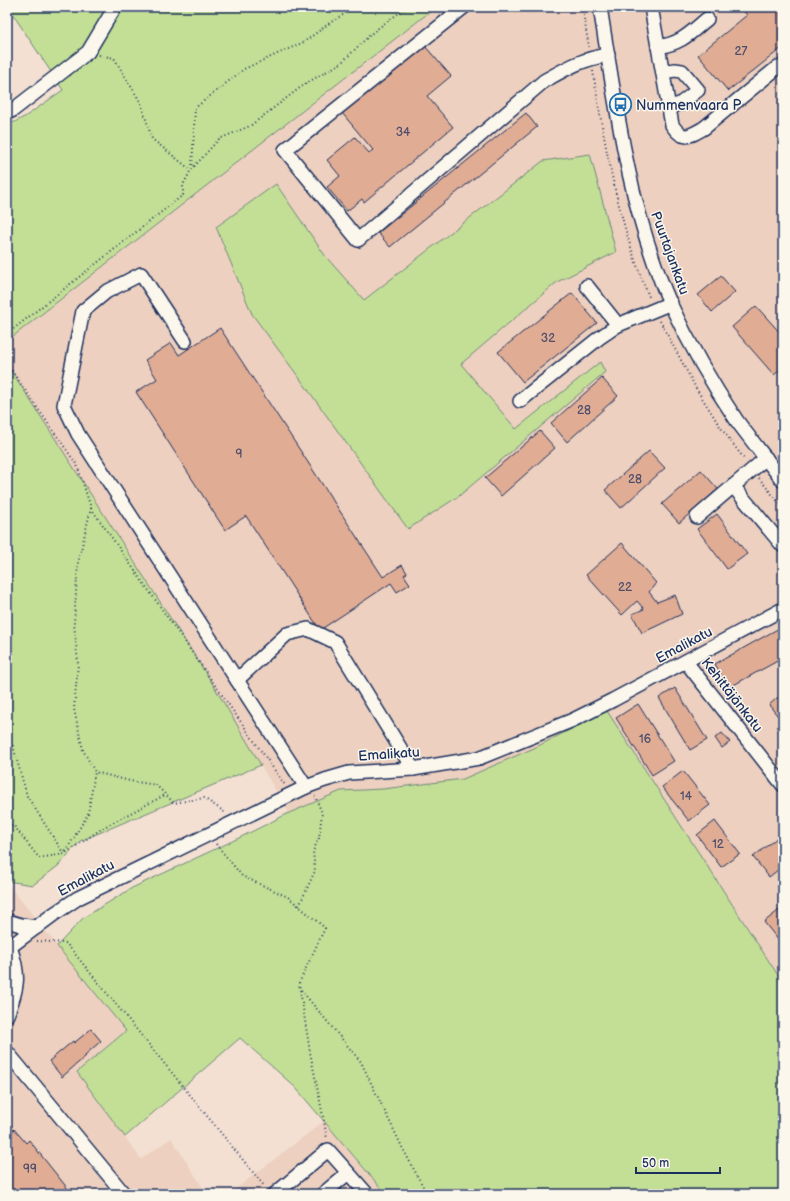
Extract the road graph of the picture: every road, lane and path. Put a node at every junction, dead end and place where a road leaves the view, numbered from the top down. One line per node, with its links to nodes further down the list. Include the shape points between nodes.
1 (115, 7): 9 (street)
2 (356, 7): 15 (path, via 304,42 244,69 195,108)
3 (407, 7): 15 (path, via 373,32 341,63 305,84 250,126 218,138)
4 (464, 7): 10 (street, via 285,150 358,240 544,81 574,64)
5 (600, 7): 10 (street, Puurtajankatu)
6 (650, 7): 8 (street)
7 (707, 19): 8 (street, via 680,41)
8 (658, 47): 12 (street)
9 (88, 52): 14 (street); 15 (path, via 114,58 141,103 152,139)
10 (608, 54): 17 (street, Puurtajankatu, via 629,177 647,242)
11 (778, 67): 13 (street, via 704,128 693,134 678,134 672,125)
12 (662, 72): 13 (street); 13 (street, via 682,71 698,90 680,104)
13 (668, 106)
14 (7, 113)
15 (192, 170): 19 (path, via 183,185 183,195)
16 (587, 286): 18 (street)
17 (671, 303): 18 (street); 23 (street, Puurtajankatu, via 712,380)
18 (618, 325): 22 (street)
19 (7, 334)
20 (185, 341): 31 (street, via 141,274 106,292 83,311 64,405 78,434)
21 (7, 364): 26 (path, via 77,466)
22 (520, 401)
23 (766, 458): 24 (street, Puurtajankatu); 25 (street)
24 (783, 481)
25 (733, 486): 27 (street); 28 (street)
26 (90, 508): 34 (path, via 78,563 74,623 78,664 74,709 83,750); 37 (path)
27 (697, 517)
28 (783, 546)
29 (783, 609): 30 (street, Emalikatu)
30 (686, 662): 33 (street, Emalikatu, via 573,720 499,751 479,758); 35 (street, Kehittäjänkatu)
31 (237, 680): 33 (street, via 287,634 308,629 335,642); 36 (street)
32 (7, 735): 42 (path, via 13,746 27,796)
33 (413, 769): 36 (street, Emalikatu, via 349,773)
34 (95, 772): 38 (path, via 156,785); 42 (path, via 88,814)
35 (783, 785)
36 (308, 786): 37 (street, Emalikatu); 43 (path, via 322,813 319,838 313,851 315,871)
37 (291, 794): 41 (street, Emalikatu)
38 (166, 795): 39 (path, via 174,803 204,798); 42 (path, via 106,826)
39 (228, 814)
40 (7, 824): 42 (path, via 14,826 39,858)
41 (209, 836): 43 (path, via 242,876 288,897); 45 (street, Emalikatu, via 78,898)
42 (64, 854)
43 (299, 906): 47 (path, via 325,928 299,983)
44 (7, 921): 45 (street, via 21,926)
45 (37, 927): 46 (street, Emalikatu)
46 (12, 945): 48 (street, via 17,974 14,998); 52 (path, via 66,943)
47 (300, 989): 50 (path); 56 (path, via 361,1062)
48 (7, 1015)
49 (7, 1052): 53 (street)
50 (328, 1150): 51 (street); 52 (street)
51 (348, 1173): 54 (street); 55 (street)
52 (271, 1192)
53 (124, 1194)
54 (323, 1194)
55 (366, 1194)
56 (427, 1194)

